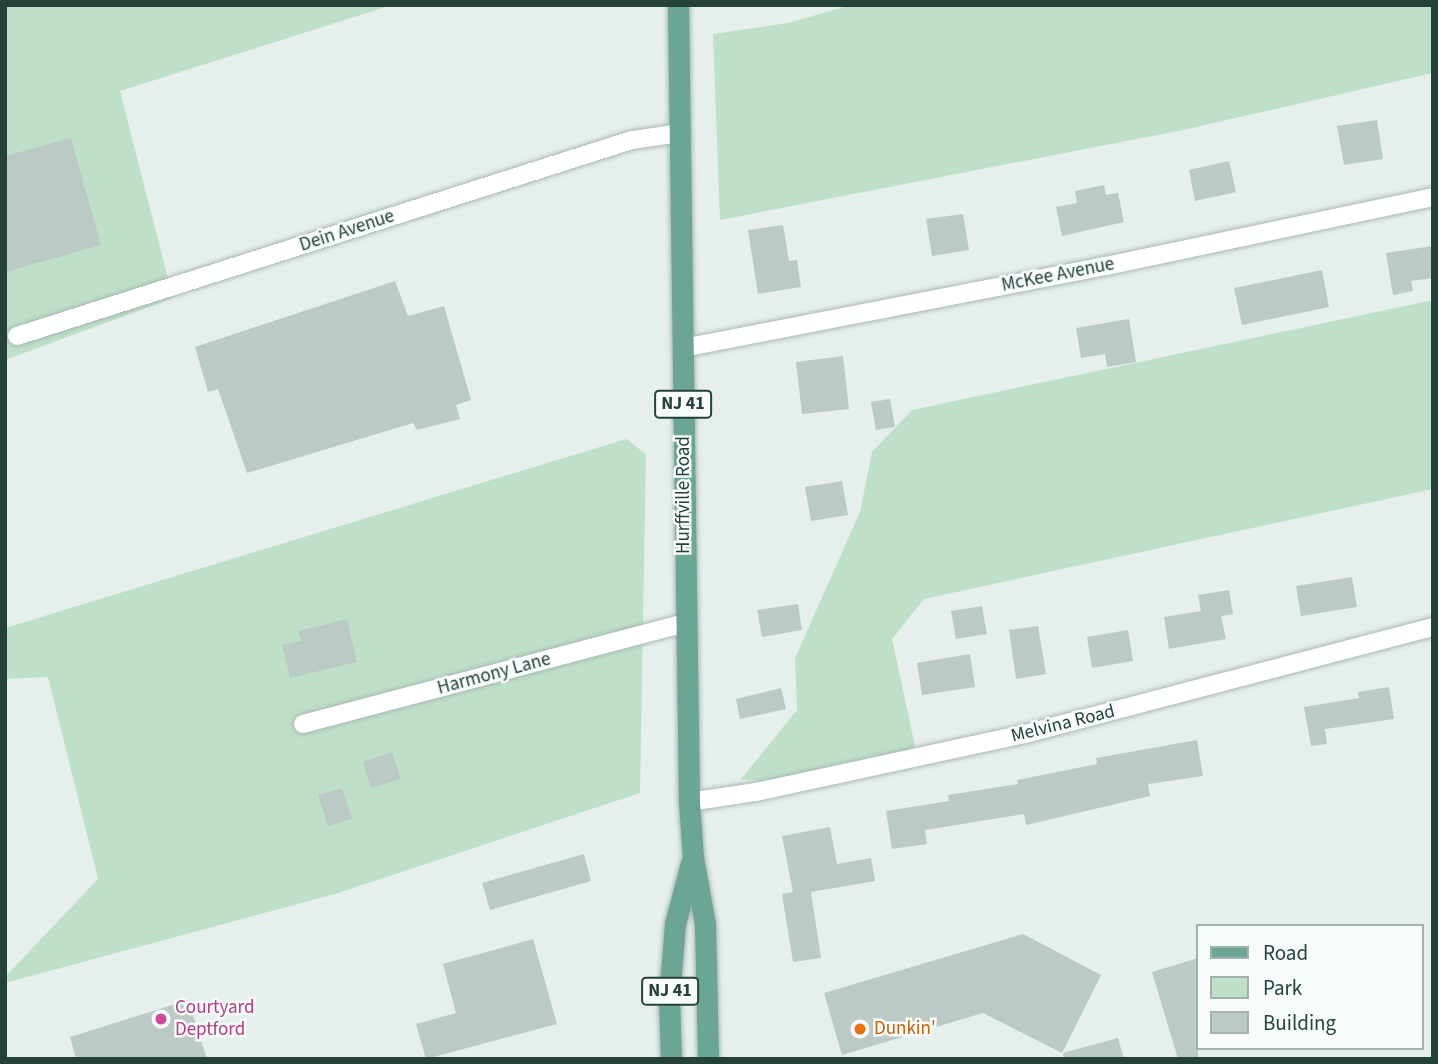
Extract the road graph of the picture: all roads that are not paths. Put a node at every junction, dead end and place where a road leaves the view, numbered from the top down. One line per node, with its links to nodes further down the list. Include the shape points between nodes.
1 (678, 5): 2 (main road, Hurffville Road / NJ 41)
2 (680, 133): 4 (street, Dein Avenue, via 632,140); 5 (main road, Hurffville Road / NJ 41)
3 (1433, 197): 5 (street, McKee Avenue)
4 (17, 336)
5 (683, 348): 6 (main road, Hurffville Road / NJ 41)
6 (685, 623): 8 (street, Harmony Lane); 9 (main road, Hurffville Road / NJ 41)
7 (1433, 627): 9 (street, Melvina Road, via 1025,734)
8 (303, 724)
9 (689, 802): 10 (main road, Hurffville Road / NJ 41)
10 (693, 858): 11 (main road, Hurffville Road / NJ 41, via 676,923 669,998); 12 (main road, Hurffville Road / NJ 41, via 705,924)
11 (671, 1059)
12 (708, 1059)

